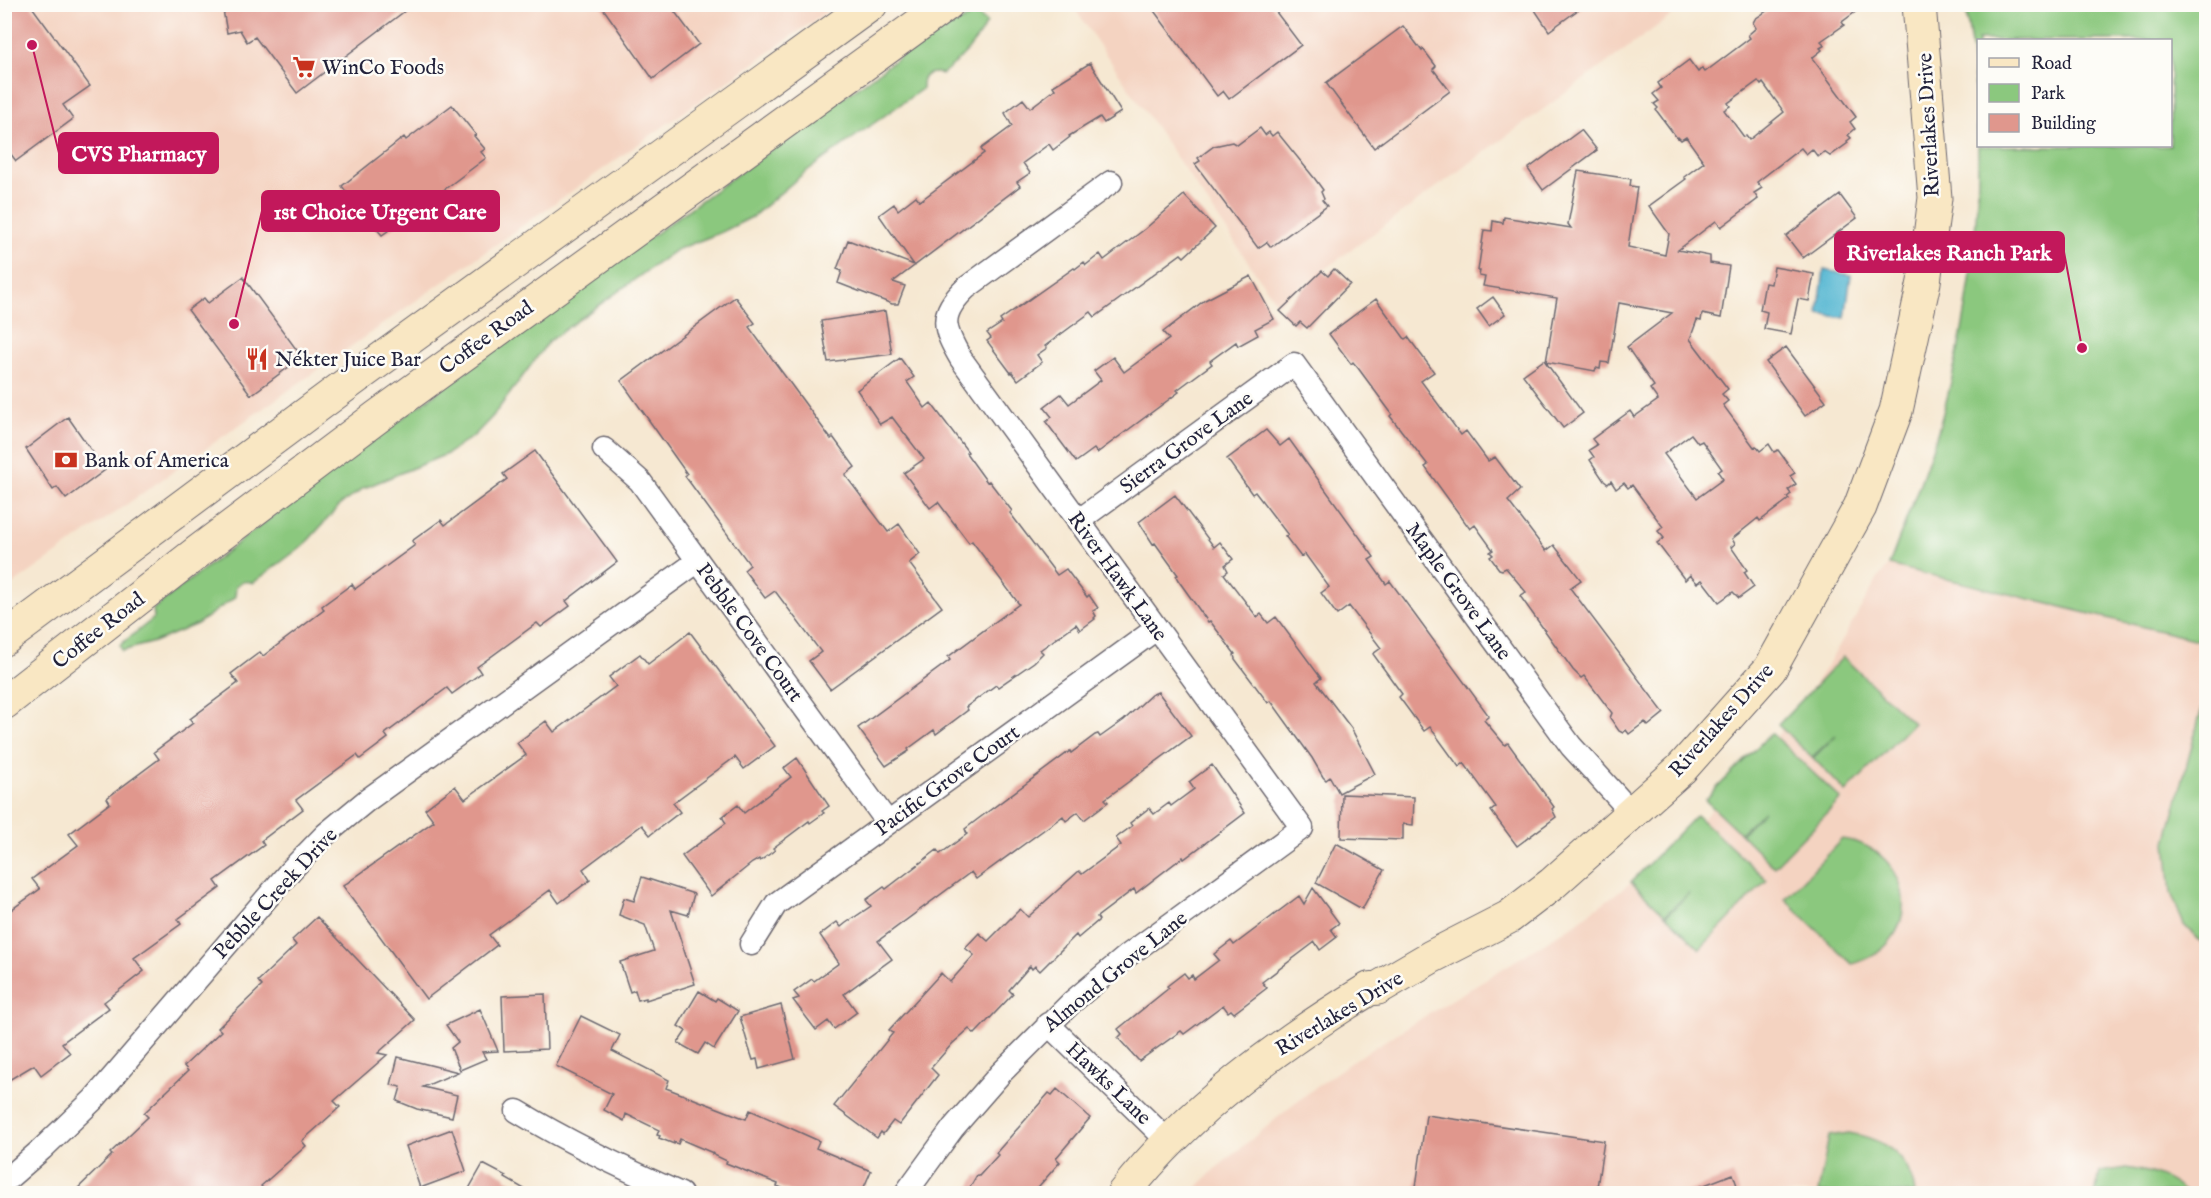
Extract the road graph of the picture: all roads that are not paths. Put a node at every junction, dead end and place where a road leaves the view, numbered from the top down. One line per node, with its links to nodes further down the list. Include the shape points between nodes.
1 (871, 4): 10 (main road, Coffee Road, via 351,381)
2 (947, 4): 11 (main road, Coffee Road, via 377,417)
3 (1919, 4): 12 (main road, Riverlakes Drive, via 1935,198 1924,282 1896,411 1860,507 1770,669 1681,769)
4 (1111, 182): 7 (street, River Hawk Lane, via 966,288 952,302 945,318 949,338 961,359)
5 (1294, 364): 7 (street, Sierra Grove Lane); 12 (street, Maple Grove Lane, via 1571,746)
6 (604, 449): 8 (street, Pebble Cove Court, via 640,481)
7 (1078, 521): 9 (street, River Hawk Lane)
8 (698, 561): 13 (street, Pebble Cove Court); 19 (street, Pebble Creek Drive, via 366,801 327,834 283,879 94,1099)
9 (1156, 629): 13 (street, Pacific Grove Court); 14 (street, River Hawk Lane)
10 (4, 639)
11 (4, 703)
12 (1631, 812): 18 (main road, Riverlakes Drive, via 1552,884 1509,917 1378,988 1369,989 1317,1022 1266,1057)
13 (888, 823): 15 (street, Pacific Grove Court, via 776,904)
14 (1302, 828): 16 (street, Almond Grove Lane, via 1127,956)
15 (751, 944)
16 (1048, 1024): 18 (street, Hawks Lane); 21 (street, Almond Grove Lane, via 953,1128)
17 (517, 1111): 20 (street, via 616,1166)
18 (1169, 1142): 22 (main road, Riverlakes Drive)
19 (4, 1182)
20 (681, 1194)
21 (905, 1194)
22 (1123, 1194)

